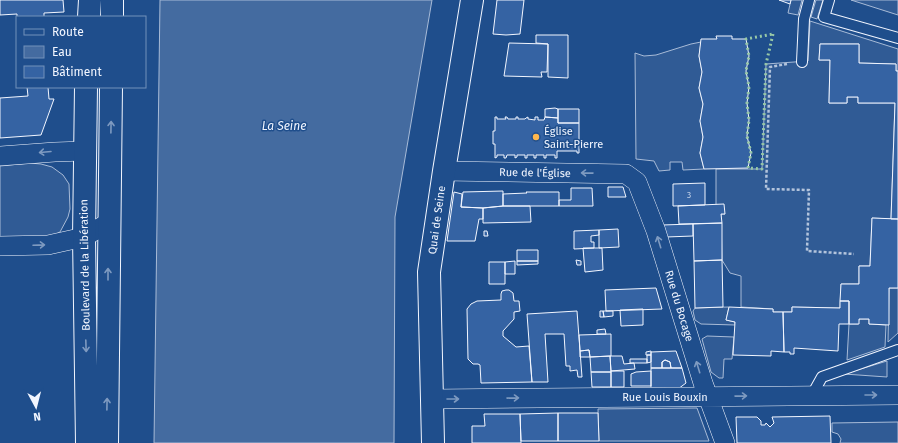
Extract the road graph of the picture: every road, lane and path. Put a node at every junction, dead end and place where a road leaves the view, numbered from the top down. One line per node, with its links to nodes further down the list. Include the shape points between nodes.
1 (90, 0): 6 (main road)
2 (112, 0): 7 (main road)
3 (472, 0): 15 (main road, Quai de Seine)
4 (809, 0): 9 (lane, via 804,19)
5 (829, 0): 8 (lane, via 824,17)
6 (89, 16)
7 (112, 16)
8 (898, 38)
9 (802, 62): 21 (path, via 770,67 766,189 809,190 807,251)
10 (86, 88): 12 (main road, Boulevard de la Libération)
11 (111, 88): 14 (main road, one-way to 11)
12 (84, 151): 13 (street, one-way to 13); 14 (main road); 18 (main road, Boulevard de la Libération)
13 (0, 156)
14 (110, 166): 17 (main road)
15 (444, 171): 16 (street, Rue de l'Église, one-way to 15); 27 (main road, Quai de Seine, via 429,272)
16 (626, 174): 26 (street, Rue du Bocage, one-way to 16, via 656,231 637,182)
17 (108, 224): 18 (street); 29 (main road, one-way to 17)
18 (84, 237): 19 (street); 22 (main road, Boulevard de la Libération)
19 (60, 242): 20 (street, one-way to 19, via 48,245); 22 (street, via 74,253)
20 (0, 246)
21 (854, 254)
22 (84, 270): 28 (main road, Boulevard de la Libération, one-way to 28)
23 (898, 350): 24 (lane, via 822,377)
24 (812, 395): 25 (street, Rue Louis Bouxin, one-way to 25); 26 (street, Rue Louis Bouxin, one-way to 24)
25 (898, 395)
26 (708, 396): 27 (street, Rue Louis Bouxin, one-way to 26); 31 (street, Rue du Bocage)
27 (432, 399): 30 (main road, Quai de Seine)
28 (88, 443)
29 (106, 443)
30 (433, 443)
31 (725, 443)

